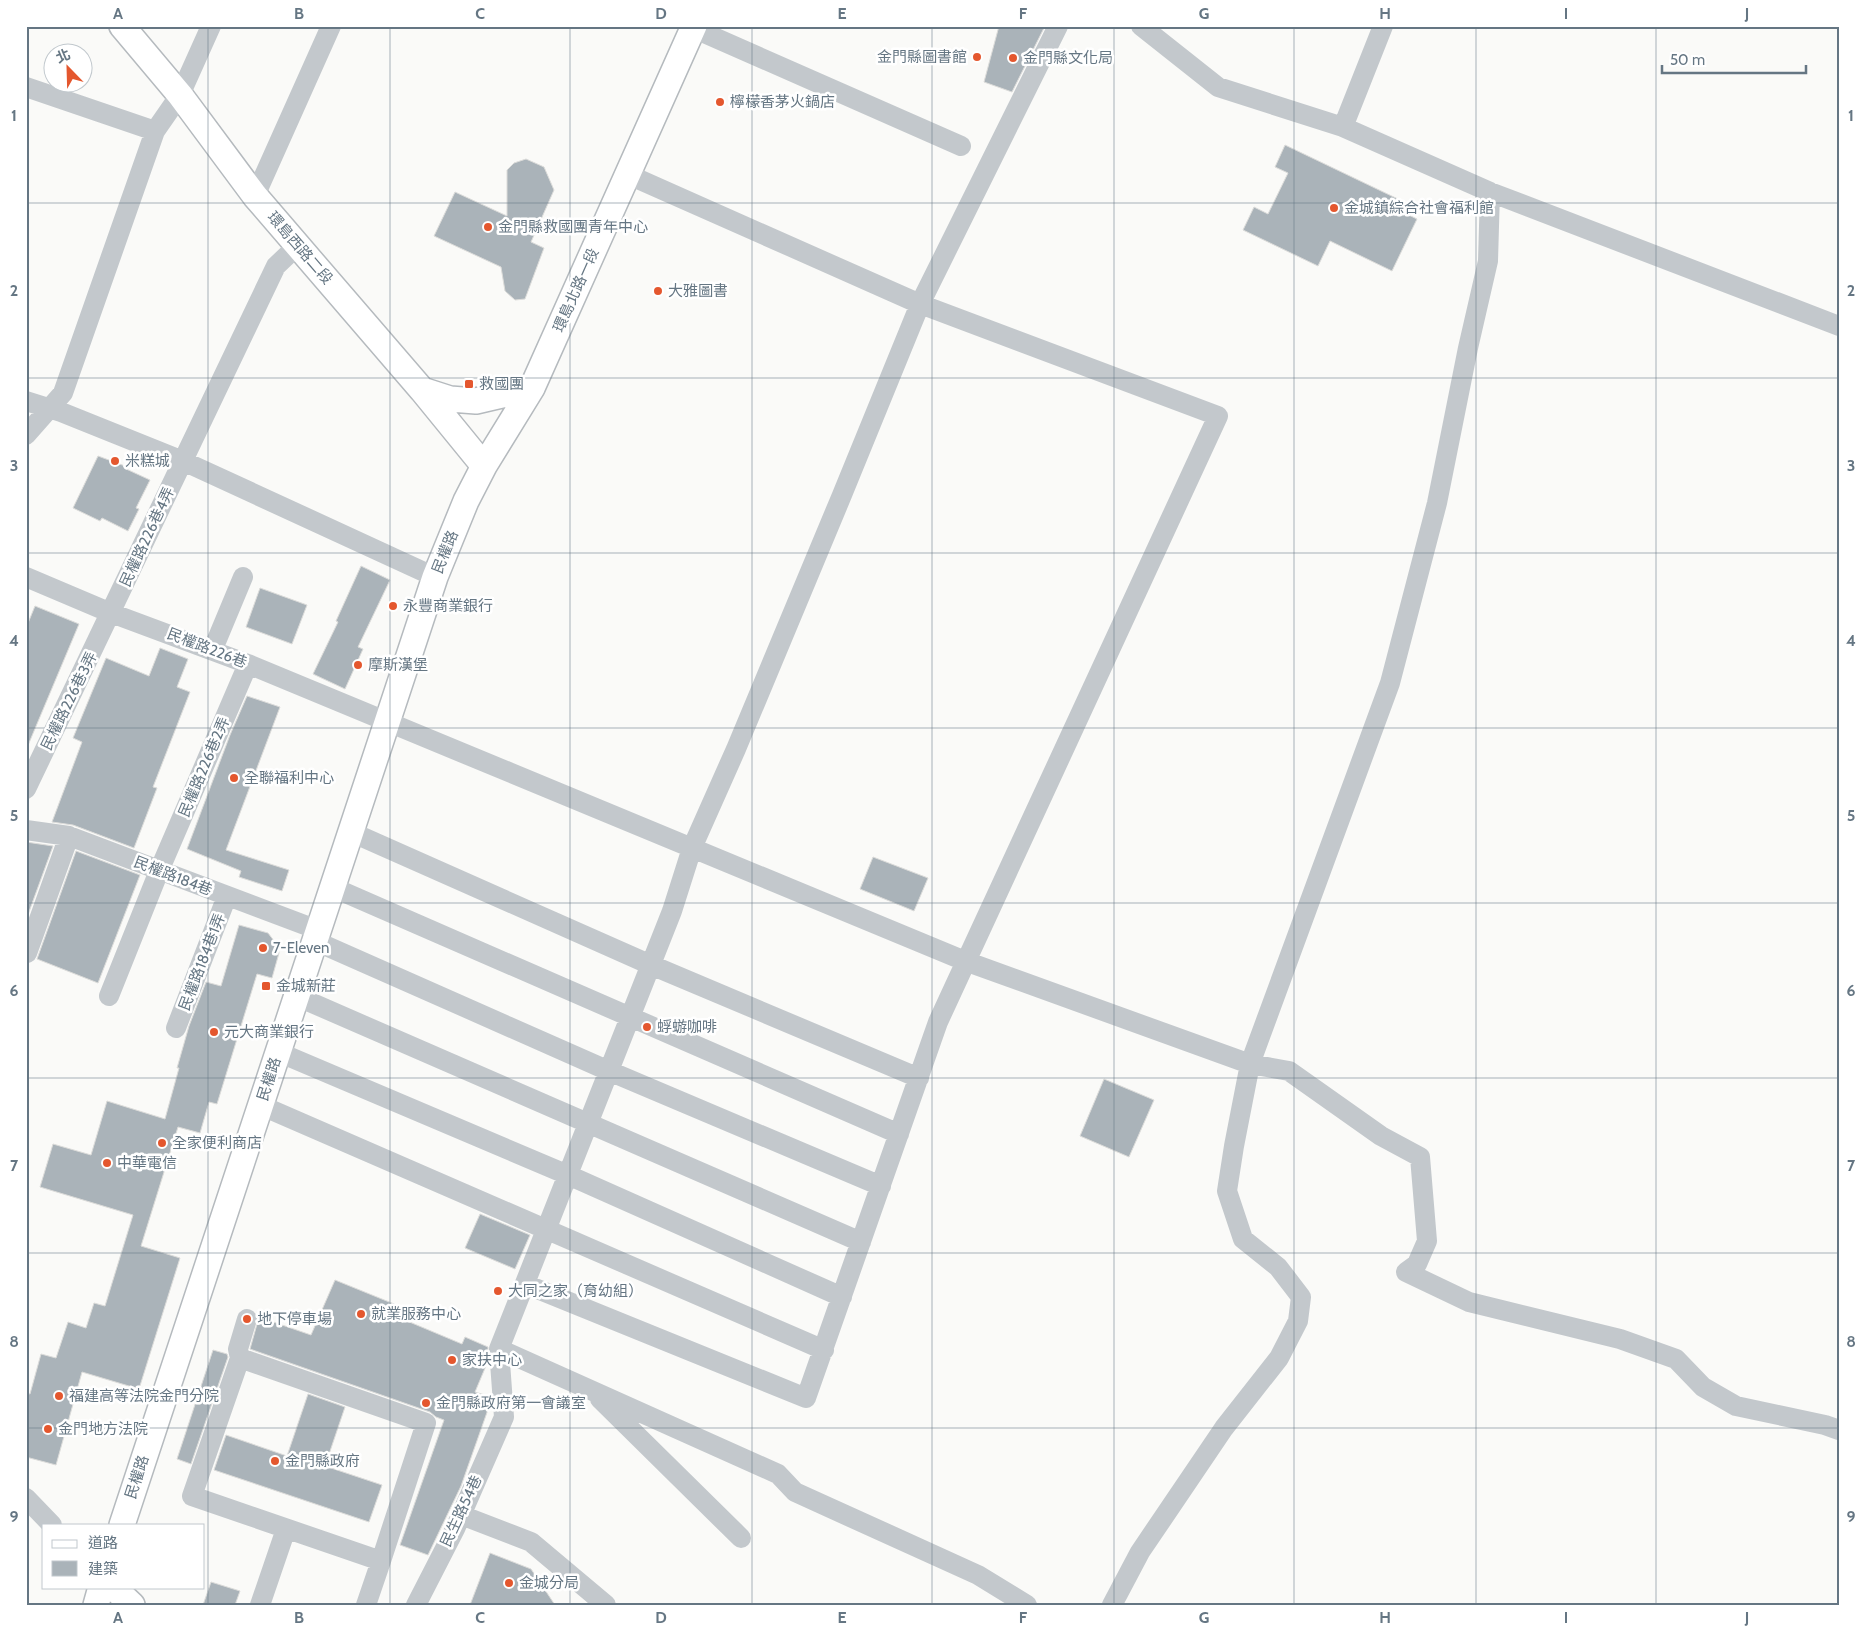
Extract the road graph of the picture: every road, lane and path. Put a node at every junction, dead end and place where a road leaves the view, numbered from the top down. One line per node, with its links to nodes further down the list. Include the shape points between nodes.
1 (122, 26): 9 (main road, 環島西路二段)
2 (211, 26): 9 (street)
3 (331, 26): 15 (street)
4 (1058, 26): 17 (street)
5 (1140, 26): 10 (street, via 1218,87)
6 (1383, 26): 10 (street)
7 (693, 27): 12 (street); 13 (main road, 環島北路一段)
8 (26, 87): 11 (street)
9 (180, 95): 11 (street); 15 (main road, 環島西路二段)
10 (1343, 127): 14 (street)
11 (155, 131): 22 (street, via 63,393)
12 (961, 146)
13 (629, 175): 17 (street); 19 (main road, 環島北路一段)
14 (1490, 192): 18 (street); 50 (street, via 1488,261 1437,503 1390,683)
15 (255, 196): 16 (main road, 環島西路二段)
16 (297, 246): 20 (main road, 環島西路二段); 24 (street, 民權路226巷4弄, via 276,266)
17 (920, 304): 37 (street); 43 (street, via 1218,416)
18 (1839, 326)
19 (532, 388): 20 (main road, via 476,401 450,399); 25 (main road, 環島北路一段)
20 (422, 390): 25 (main road, 環島西路二段)
21 (26, 401): 22 (street)
22 (49, 409): 23 (street); 24 (street)
23 (26, 436)
24 (182, 462): 28 (street); 29 (street, 民權路226巷4弄)
25 (484, 466): 28 (main road, 民權路)
26 (26, 577): 29 (street, 民權路226巷)
27 (243, 577): 30 (street)
28 (435, 577): 32 (main road, 民權路)
29 (111, 613): 30 (street, 民權路226巷); 33 (street, 民權路226巷3弄)
30 (212, 649): 31 (street, 民權路226巷)
31 (248, 664): 32 (street, 民權路226巷); 38 (street, 民權路226巷2弄)
32 (386, 722): 35 (main road, 民權路); 37 (street, 民權路226巷)
33 (26, 789)
34 (26, 830): 36 (street, 民權路184巷)
35 (350, 832): 39 (main road, 民權路); 44 (street)
36 (69, 836): 38 (street, 民權路184巷); 42 (street)
37 (692, 848): 43 (street, 民權路226巷); 44 (street)
38 (159, 870): 40 (street, 民權路184巷); 45 (street, 民權路226巷2弄)
39 (332, 887): 41 (main road, 民權路); 47 (street)
40 (227, 896): 41 (street, 民權路184巷); 48 (street, 民權路184巷1弄)
41 (316, 935): 46 (main road, 民權路); 51 (street, 民權路184巷)
42 (28, 953)
43 (965, 961): 50 (street, 民權路226巷); 52 (street, via 938,1022)
44 (651, 965): 47 (street); 52 (street)
45 (109, 996)
46 (296, 996): 49 (main road, 民權路); 54 (street)
47 (630, 1017): 51 (street); 55 (street)
48 (176, 1028)
49 (278, 1052): 53 (main road, 民權路); 56 (street)
50 (1250, 1064): 67 (street, 民權路226巷, via 1289,1071 1381,1136 1420,1157 1426,1241 1417,1264 1406,1272 1469,1302 1620,1339 1676,1359 1703,1386 1736,1406); 84 (street, via 1227,1191 1244,1239 1278,1267 1301,1297 1298,1321 1279,1358 1224,1428 1140,1552)
51 (609, 1071): 54 (street); 57 (street, 民權路184巷)
52 (919, 1078): 55 (street)
53 (260, 1105): 58 (street); 71 (main road, 民權路)
54 (588, 1124): 56 (street); 59 (street)
55 (899, 1134): 57 (street)
56 (568, 1175): 58 (street); 61 (street)
57 (881, 1186): 59 (street)
58 (547, 1229): 60 (street); 64 (street)
59 (861, 1242): 61 (street)
60 (525, 1284): 63 (street); 64 (street, via 806,1398)
61 (842, 1297): 64 (street)
62 (247, 1319): 65 (street, via 238,1348)
63 (499, 1349): 66 (street); 69 (street, 民生路54巷, via 504,1417)
64 (824, 1350)
65 (240, 1358): 72 (street, via 192,1496 237,1518); 74 (street, via 426,1423 407,1460)
66 (592, 1391): 73 (street); 83 (street, via 778,1474 796,1492 978,1575)
67 (1839, 1430)
68 (26, 1498): 70 (street)
69 (461, 1515): 81 (street, 民生路54巷); 82 (street, via 531,1542)
70 (51, 1524)
71 (122, 1524)
72 (286, 1529): 74 (street, via 327,1550); 79 (street)
73 (741, 1538)
74 (381, 1561): 80 (street)
75 (101, 1588): 77 (main road)
76 (114, 1588): 78 (main road)
77 (96, 1605)
78 (132, 1605)
79 (260, 1605)
80 (366, 1605)
81 (416, 1605)
82 (606, 1605)
83 (1027, 1605)
84 (1112, 1605)

